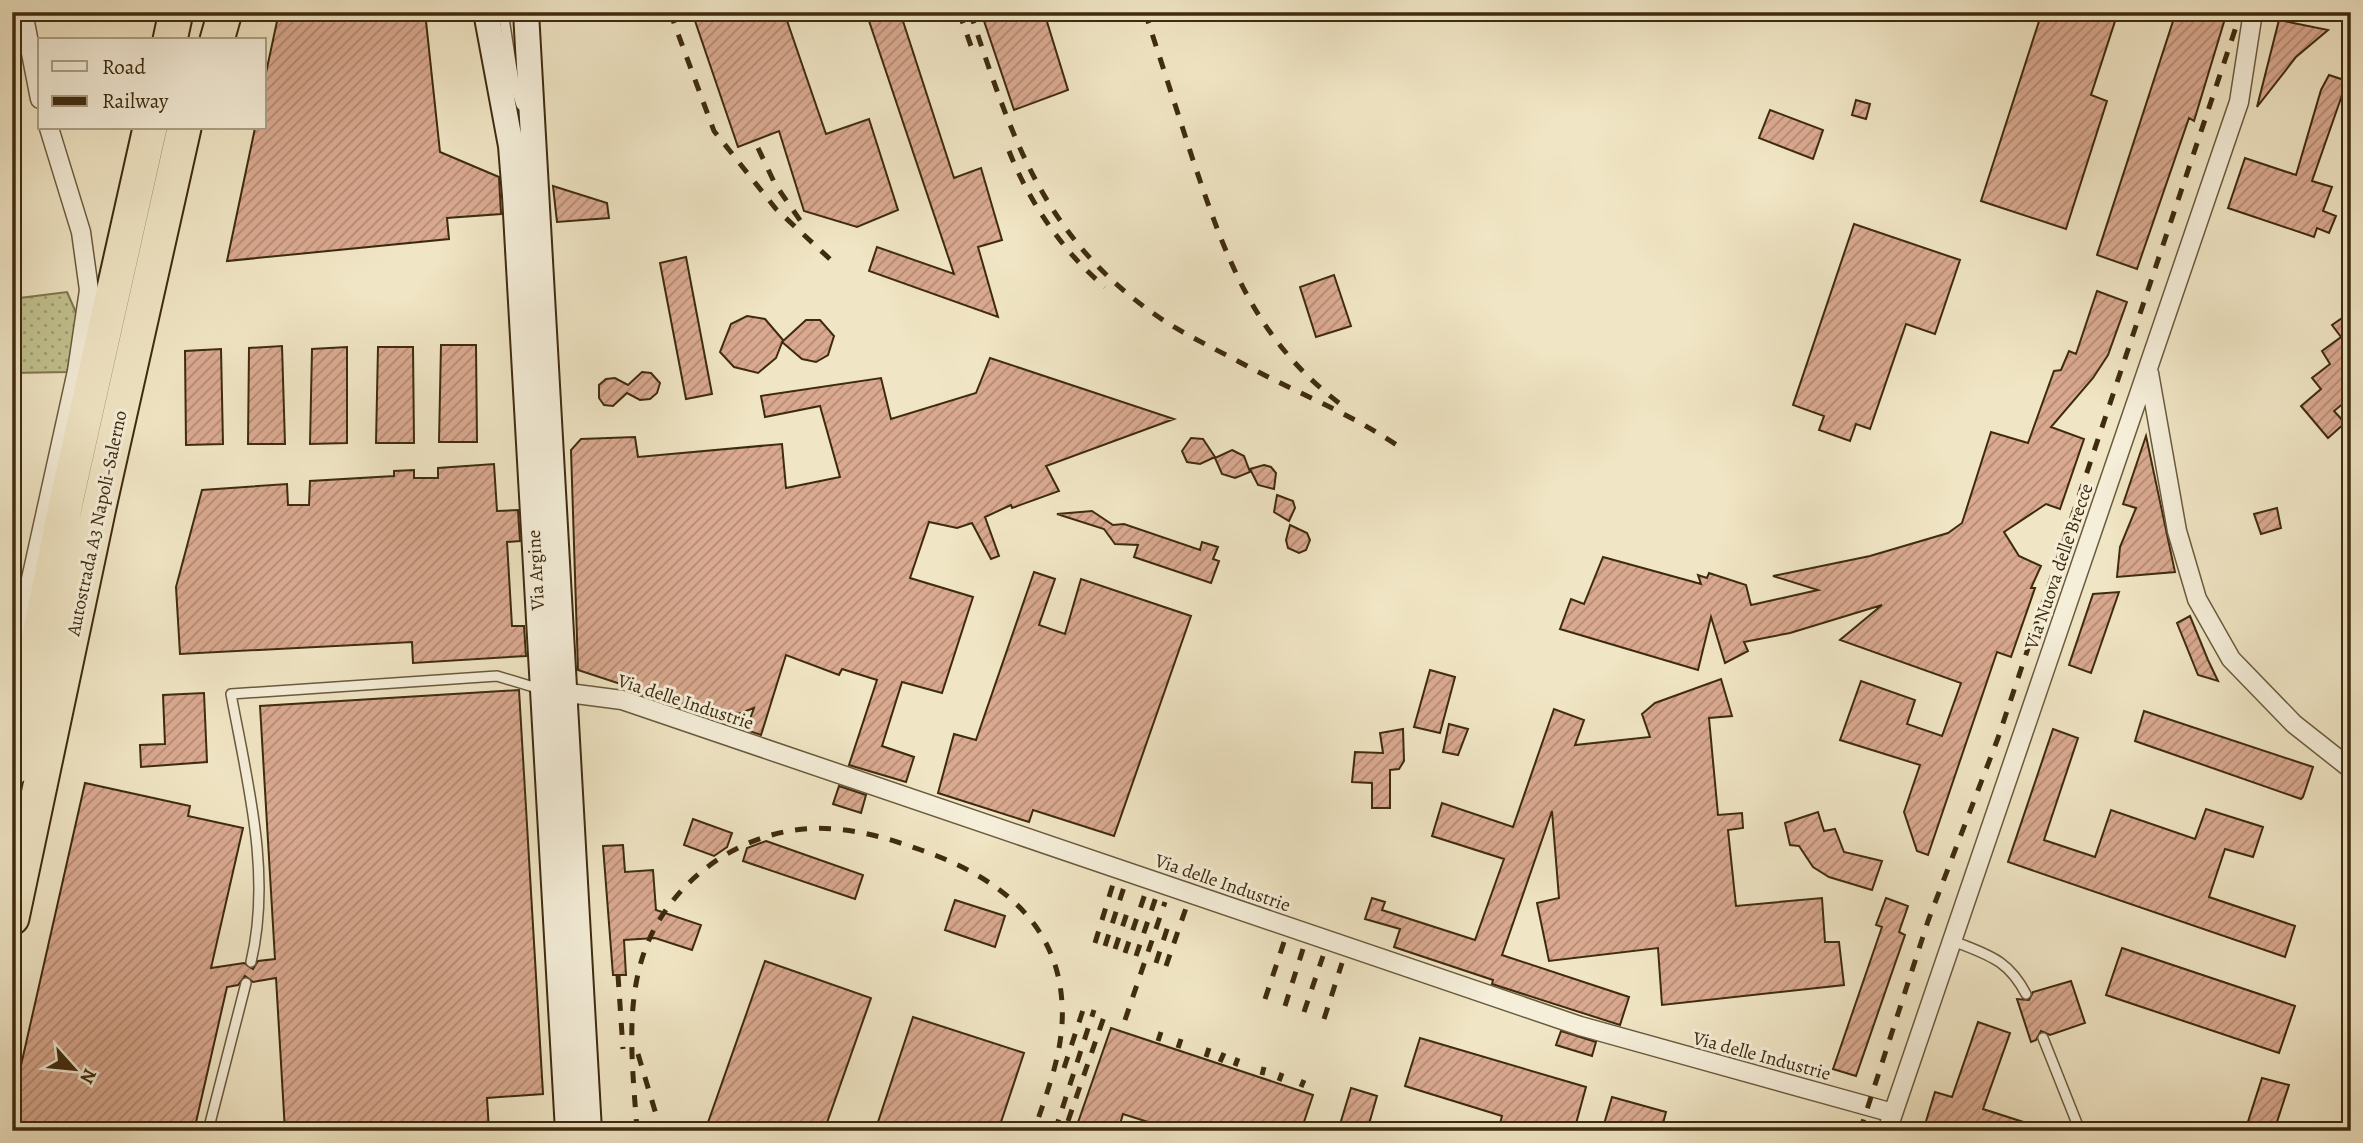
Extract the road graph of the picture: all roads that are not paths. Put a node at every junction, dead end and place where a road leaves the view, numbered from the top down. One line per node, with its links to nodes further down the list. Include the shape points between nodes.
1 (23, 12): 12 (street)
2 (176, 12): 9 (highway)
3 (209, 12): 10 (highway)
4 (225, 12): 11 (highway)
5 (486, 12): 21 (street, Via Argine, via 511,146)
6 (503, 12): 17 (lane, via 514,82)
7 (526, 12): 17 (street, Via Argine)
8 (2253, 12): 19 (street, Via Nuova delle Brecce, via 2239,102)
9 (170, 38)
10 (203, 38)
11 (218, 38)
12 (38, 89)
13 (50, 130): 20 (street, via 81,232 89,290 77,372)
14 (150, 130): 22 (highway, Autostrada A3 Napoli-Salerno)
15 (184, 130): 18 (highway, Autostrada A3 Napoli-Salerno)
16 (190, 130): 18 (highway)
17 (536, 150): 21 (street, Via Argine)
18 (162, 230): 24 (highway, Autostrada A3 Napoli-Salerno)
19 (2148, 370): 23 (street, via 2176,531 2197,599 2231,659 2294,724); 25 (street, Via Nuova delle Brecce)
20 (12, 665)
21 (553, 691): 26 (lane, via 497,676 231,694 256,828 259,915); 30 (street, Via delle Industrie, via 622,700 1580,1026); 32 (street, Via Argine); 33 (street, Via Argine)
22 (12, 769)
23 (2351, 769)
24 (12, 918)
25 (1951, 940): 28 (lane, via 1999,960 2014,972); 30 (street, Via Nuova delle Brecce)
26 (251, 962)
27 (246, 983): 31 (lane)
28 (2026, 994)
29 (2043, 1038): 35 (lane)
30 (1894, 1113): 34 (street, Via Nuova delle Brecce)
31 (208, 1131)
32 (568, 1131)
33 (589, 1131)
34 (1887, 1131)
35 (2080, 1131)

